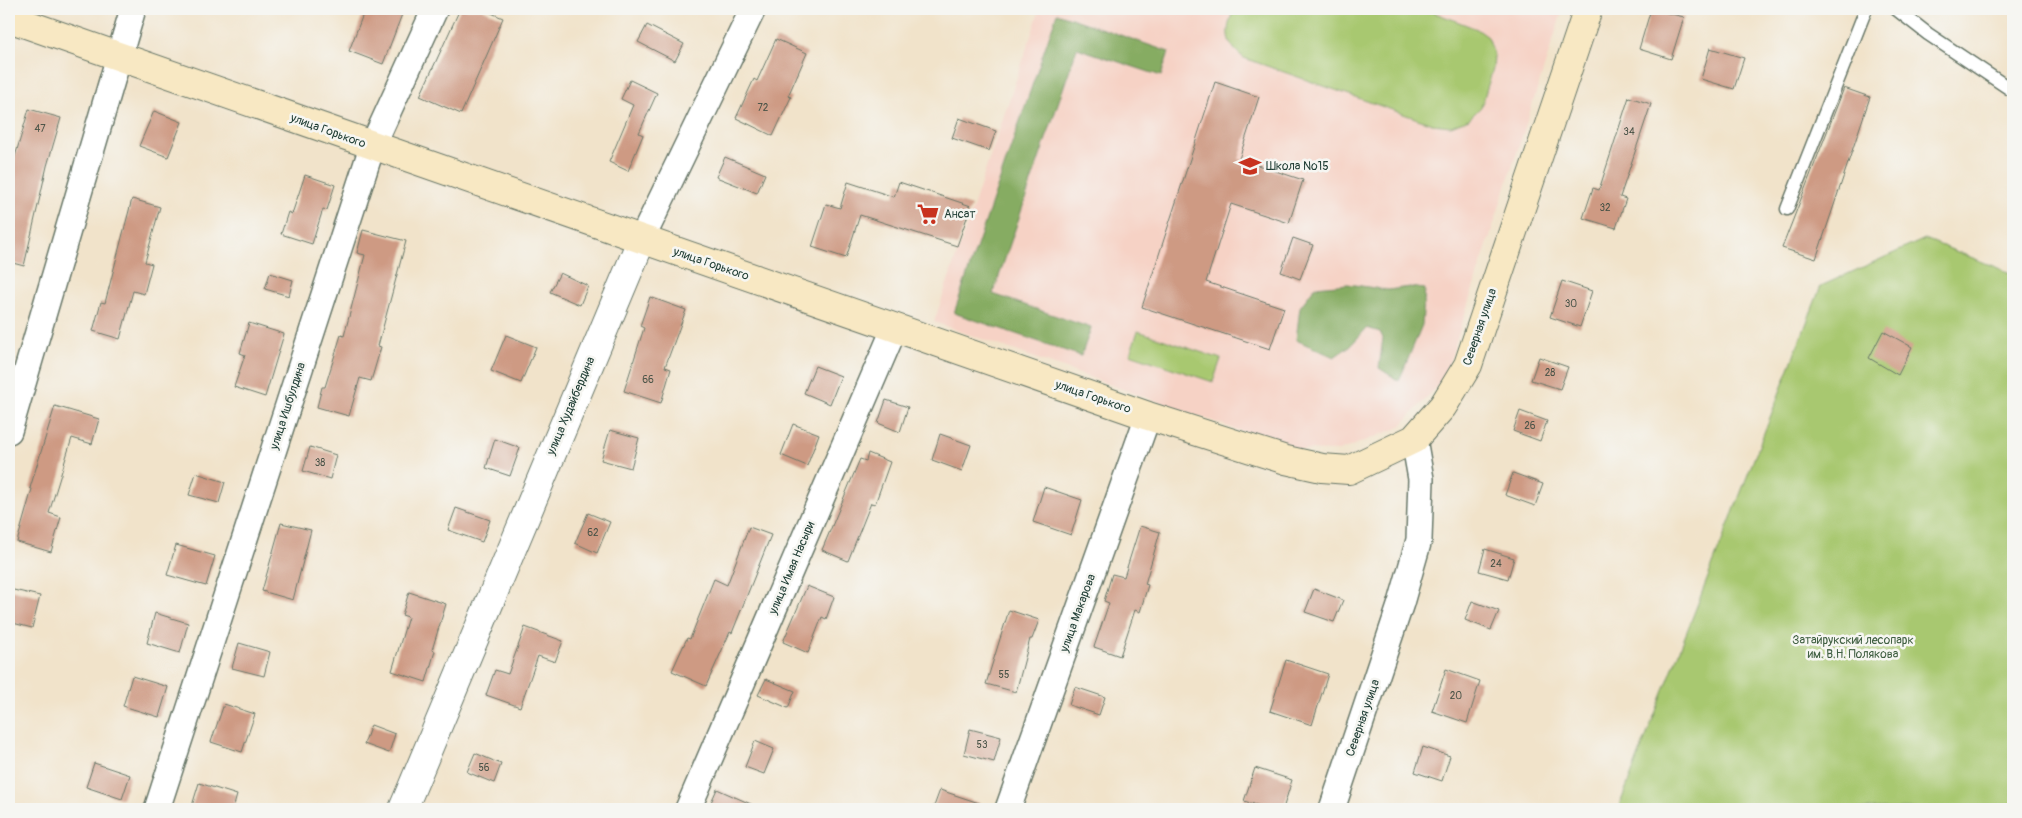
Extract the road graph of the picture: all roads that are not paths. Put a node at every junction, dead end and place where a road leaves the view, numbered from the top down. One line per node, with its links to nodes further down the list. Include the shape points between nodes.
1 (132, 9): 8 (street)
2 (435, 9): 10 (street, улица Ишбулдина)
3 (753, 9): 12 (street, улица Худайбердина)
4 (1588, 9): 16 (main road, Северная улица, via 1468,365 1443,406)
5 (1866, 9): 11 (lane)
6 (1896, 9): 9 (lane)
7 (9, 18): 8 (main road, улица Горького)
8 (118, 56): 10 (main road, улица Горького); 15 (street)
9 (2013, 91)
10 (372, 147): 12 (main road, улица Горького); 17 (street, улица Ишбулдина)
11 (1787, 209)
12 (641, 241): 13 (main road, улица Горького); 18 (street, улица Худайбердина)
13 (895, 327): 14 (main road, улица Горького); 19 (street, улица Имая Насыри)
14 (1148, 416): 16 (main road, улица Горького, via 1286,460 1322,468 1350,470); 20 (street, улица Макарова)
15 (9, 431)
16 (1414, 439): 21 (street, Северная улица, via 1421,479 1419,540)
17 (157, 809)
18 (403, 809)
19 (688, 809)
20 (1008, 809)
21 (1332, 809)

